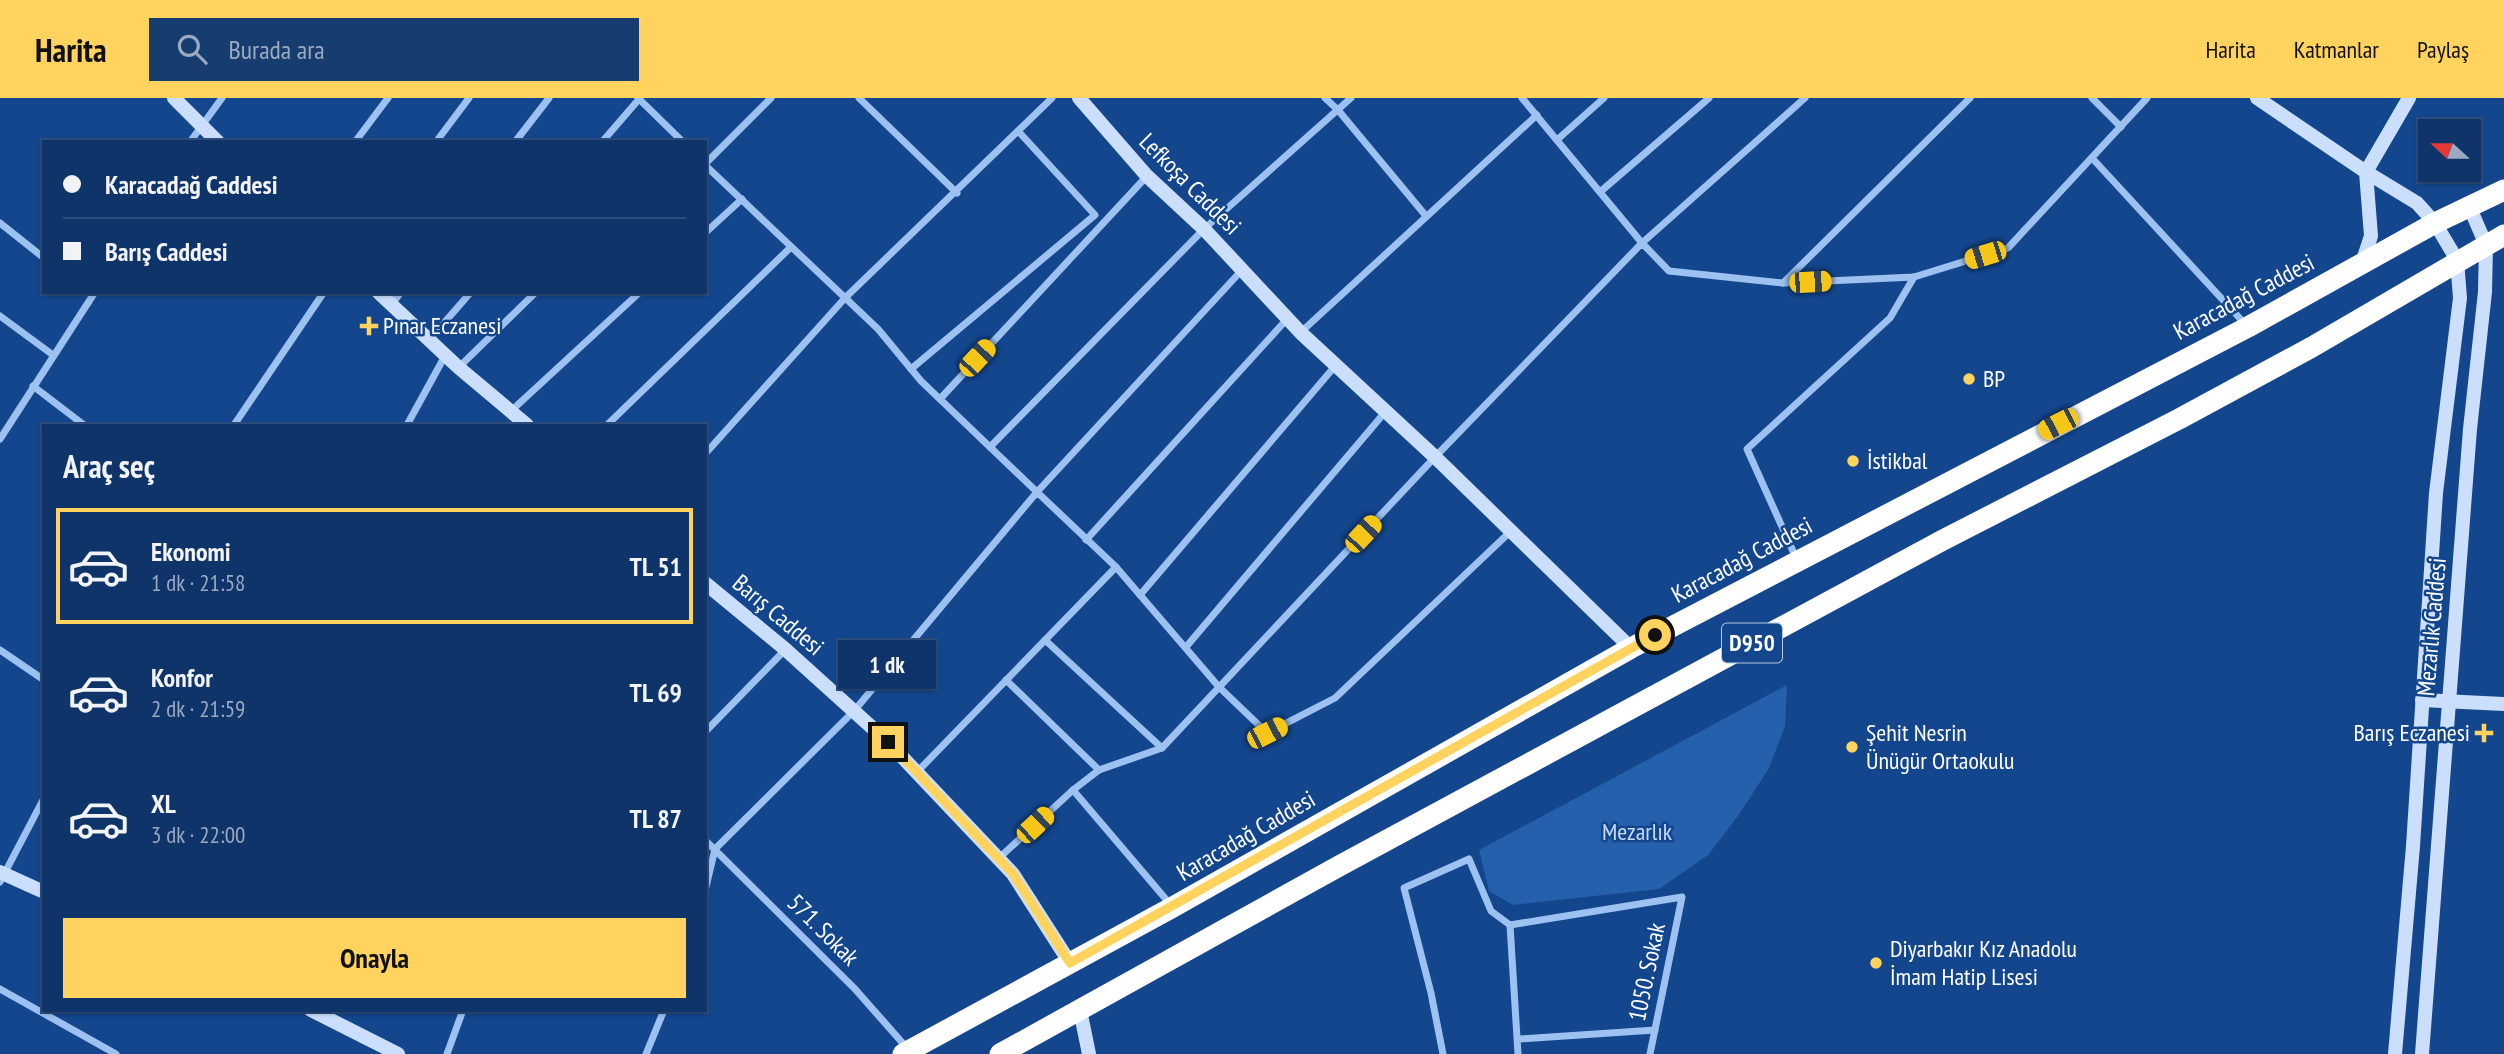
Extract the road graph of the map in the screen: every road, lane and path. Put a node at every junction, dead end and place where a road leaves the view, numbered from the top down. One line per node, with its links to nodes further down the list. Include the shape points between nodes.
1 (174, 98): 24 (street)
2 (222, 98): 24 (street)
3 (388, 98): 30 (street)
4 (469, 98): 31 (street)
5 (549, 98): 32 (street)
6 (639, 98): 33 (street); 34 (street)
7 (771, 98): 36 (street)
8 (859, 98): 42 (street)
9 (1052, 98): 26 (street)
10 (1079, 98): 39 (street, Lefkoşa Caddesi)
11 (1325, 98): 22 (street)
12 (1351, 98): 22 (street)
13 (1522, 98): 23 (street)
14 (1604, 98): 27 (street)
15 (1709, 98): 41 (street)
16 (1805, 98): 51 (street)
17 (1970, 98): 58 (street)
18 (2092, 98): 25 (street)
19 (2147, 98): 25 (street)
20 (2257, 98): 38 (street, Mezarlık Caddesi)
21 (2410, 98): 38 (street)
22 (1338, 110): 45 (street); 48 (street)
23 (1537, 115): 27 (street); 45 (street)
24 (200, 125): 28 (street); 29 (street)
25 (2121, 127): 35 (street)
26 (1019, 132): 42 (street); 77 (street, via 1095,215)
27 (1558, 139): 41 (street)
28 (191, 140)
29 (216, 140)
30 (356, 140)
31 (438, 140)
32 (517, 140)
33 (604, 140)
34 (681, 140)
35 (2092, 158): 57 (street, via 2008,248); 70 (street)
36 (707, 162)
37 (707, 166): 43 (street)
38 (2366, 172): 47 (street, Mezarlık Caddesi, via 2417,203); 55 (street, via 2371,236)
39 (1147, 176): 48 (street, Lefkoşa Caddesi); 79 (street)
40 (2504, 190): 44 (highway, Karacadağ Caddesi / D950)
41 (1600, 192): 51 (street)
42 (957, 193): 66 (street)
43 (742, 199): 49 (street); 52 (street)
44 (2470, 208): 47 (highway, Karacadağ Caddesi / D950); 50 (street, Mezarlık Caddesi)
45 (1426, 216): 71 (street)
46 (0, 223): 53 (street)
47 (2435, 223): 54 (street, Mezarlık Caddesi); 55 (highway, Karacadağ Caddesi / D950)
48 (1204, 229): 56 (street, Lefkoşa Caddesi); 88 (street)
49 (707, 231)
50 (2495, 240): 54 (highway, D950); 107 (street, Mezarlık Caddesi, via 2484,292 2470,429)
51 (1642, 243): 58 (street, via 1669,271); 90 (street)
52 (791, 247): 66 (street); 86 (street)
53 (42, 256)
54 (2457, 260): 106 (street, Mezarlık Caddesi, via 2460,298 2436,493); 126 (highway, D950, via 2312,347 1894,566)
55 (2362, 264): 70 (highway, Karacadağ Caddesi / D950)
56 (1242, 270): 69 (street, Lefkoşa Caddesi); 91 (street)
57 (1914, 277): 58 (street); 94 (street, via 1890,318 1747,449)
58 (1783, 284)
59 (91, 294): 74 (street)
60 (323, 294): 83 (street)
61 (380, 294): 67 (street)
62 (399, 294): 67 (street)
63 (469, 294): 72 (street)
64 (534, 294): 76 (street)
65 (638, 294): 80 (street)
66 (845, 298): 77 (street); 89 (street)
67 (391, 305): 72 (street)
68 (0, 316): 74 (street)
69 (1289, 318): 71 (street, Lefkoşa Caddesi); 93 (street)
70 (2248, 327): 94 (highway, Karacadağ Caddesi / D950)
71 (1301, 333): 75 (street, Lefkoşa Caddesi)
72 (430, 339): 73 (street)
73 (446, 354): 76 (street); 84 (street)
74 (53, 355): 78 (street)
75 (1336, 365): 81 (street, Lefkoşa Caddesi); 97 (street)
76 (458, 367): 80 (street)
77 (911, 369): 79 (street)
78 (33, 386): 82 (street); 87 (street)
79 (940, 399): 88 (street)
80 (511, 411): 85 (street)
81 (1386, 411): 90 (street, Lefkoşa Caddesi); 99 (street)
82 (83, 424)
83 (235, 424)
84 (408, 424)
85 (526, 424)
86 (608, 424)
87 (1, 436)
88 (990, 447): 91 (street)
89 (707, 451)
90 (1435, 457): 92 (street, Lefkoşa Caddesi); 105 (street)
91 (1037, 492): 93 (street); 109 (street)
92 (1511, 531): 100 (street, Lefkoşa Caddesi); 105 (street, via 1335,698 1267,733)
93 (1086, 540): 95 (street)
94 (1798, 561): 100 (highway, Karacadağ Caddesi / D950)
95 (1115, 568): 97 (street); 98 (street)
96 (707, 585): 101 (street, Barış Caddesi)
97 (1140, 595): 99 (street)
98 (1045, 640): 104 (street); 111 (street)
99 (1186, 647): 105 (street)
100 (1631, 648): 122 (highway, Karacadağ Caddesi / D950)
101 (785, 649): 109 (street, Barış Caddesi); 110 (street)
102 (0, 650): 103 (street)
103 (42, 679)
104 (1006, 680): 112 (street); 113 (street)
105 (1219, 687): 111 (street)
106 (2422, 700): 107 (street); 142 (street, Mezarlık Caddesi)
107 (2448, 701): 108 (street); 143 (street, Mezarlık Caddesi)
108 (2504, 704)
109 (854, 711): 113 (street, Barış Caddesi); 117 (street)
110 (707, 730)
111 (1162, 748): 112 (street)
112 (1099, 770): 114 (street)
113 (916, 772): 118 (street, Barış Caddesi)
114 (1073, 790): 118 (street); 122 (street)
115 (42, 802): 119 (street)
116 (707, 842): 117 (street, 571. Sokak)
117 (715, 849): 120 (street); 132 (street, 571. Sokak, via 855,989)
118 (998, 859): 124 (street, Barış Caddesi, via 1013,874)
119 (2, 877): 121 (street)
120 (707, 883)
121 (42, 891)
122 (1172, 907): 124 (highway, Karacadağ Caddesi / D950)
123 (1510, 925): 130 (street, 1050. Sokak, via 1682,897); 131 (street); 139 (street, via 1491,911 1469,859 1404,888)
124 (1070, 963): 132 (highway, Karacadağ Caddesi / D950)
125 (0, 989): 133 (street)
126 (1080, 1010): 137 (highway, D950); 138 (street)
127 (316, 1012): 134 (street)
128 (462, 1012): 135 (street)
129 (663, 1012): 136 (street)
130 (1655, 1030): 131 (street); 141 (street, 1050. Sokak)
131 (1519, 1040): 140 (street)
132 (906, 1053)
133 (116, 1054)
134 (398, 1054)
135 (447, 1054)
136 (646, 1054)
137 (1000, 1054)
138 (1089, 1054)
139 (1443, 1054)
140 (1518, 1054)
141 (1650, 1054)
142 (2395, 1054)
143 (2422, 1054)

